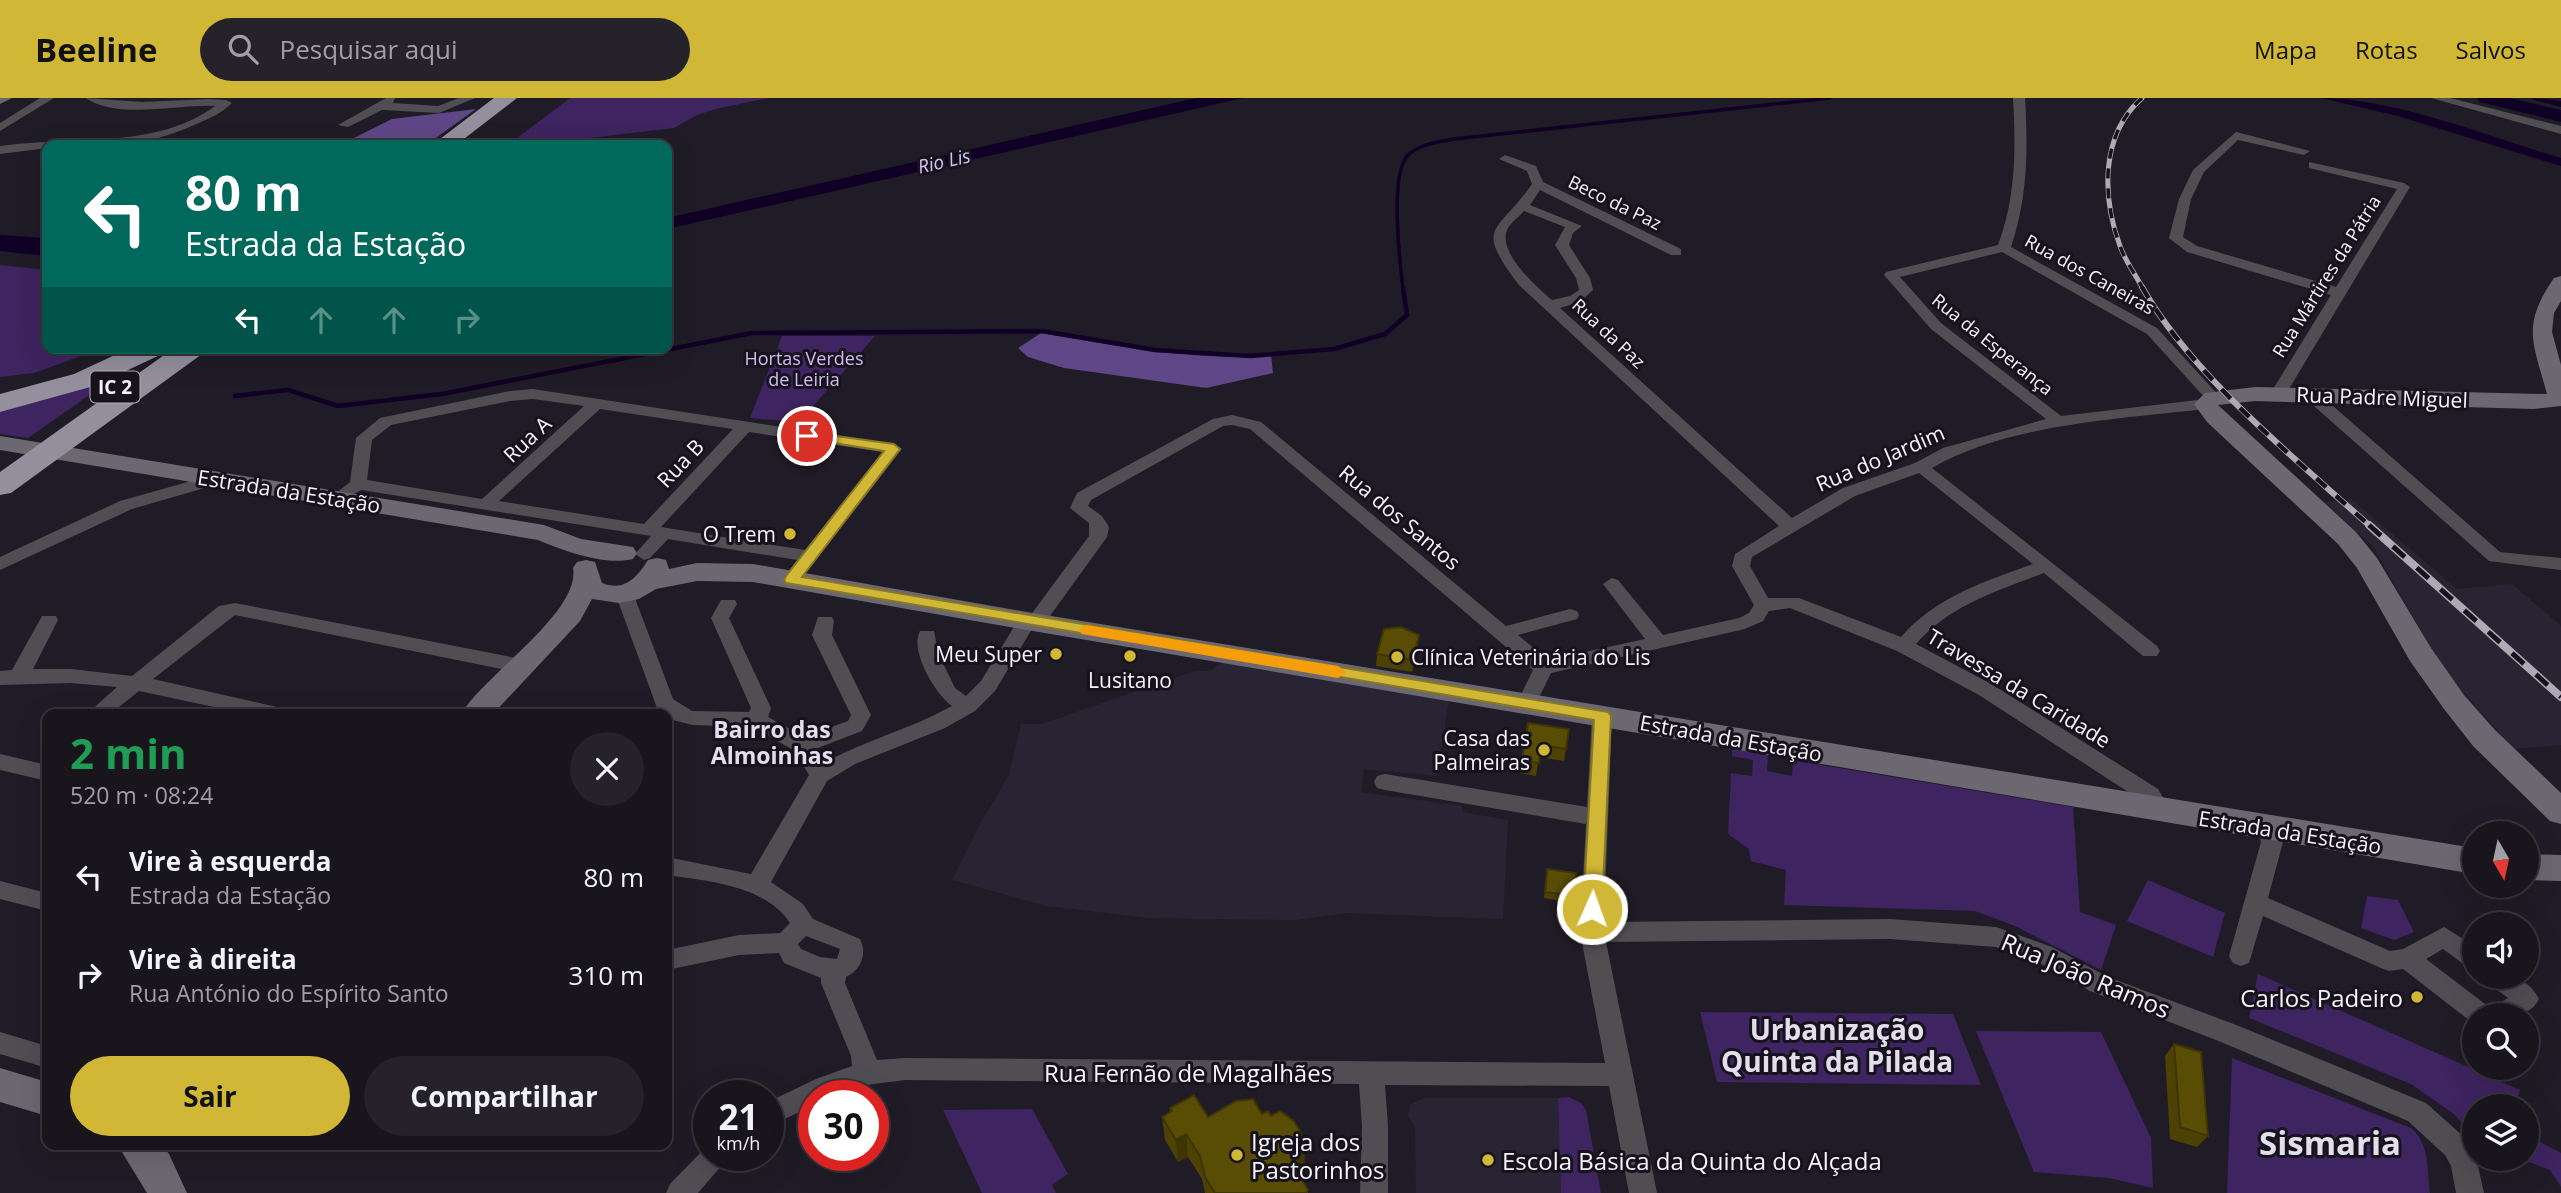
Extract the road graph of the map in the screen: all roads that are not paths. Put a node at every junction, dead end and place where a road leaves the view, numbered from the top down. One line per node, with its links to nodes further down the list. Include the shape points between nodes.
1 (48, 98): 11 (street)
2 (92, 98): 13 (street, via 119,105 185,100 226,103 171,131)
3 (395, 98): 9 (street)
4 (469, 98): 9 (street, via 439,110)
5 (507, 98): 14 (highway)
6 (527, 98): 15 (highway)
7 (2019, 98): 23 (street, via 2020,199)
8 (2437, 98): 12 (street)
9 (380, 106): 10 (street)
10 (344, 125)
11 (0, 128)
12 (2561, 130)
13 (139, 140)
14 (450, 140)
15 (471, 140)
16 (42, 145): 17 (street)
17 (0, 150)
18 (2304, 151): 26 (street, via 2236,136 2199,170 2185,199 2176,238 2192,249)
19 (1505, 159): 21 (street, via 1532,169)
20 (2313, 165): 26 (street, Rua Mártires da Pátria, via 2404,187)
21 (1538, 184): 22 (street, Rua da Paz); 24 (street, Beco da Paz)
22 (1521, 206): 27 (street, Rua da Paz, via 1500,225 1499,243 1512,268); 27 (street, via 1575,226 1567,231 1562,245 1586,290 1571,301)
23 (2004, 248): 34 (street, Rua dos Caneiras, via 2147,327); 37 (street, Rua da Esperança, via 1891,275 1936,326)
24 (1676, 252)
25 (2561, 282): 33 (main road, via 2544,313 2541,332)
26 (2338, 292): 31 (street, Rua Mártires da Pátria)
27 (1549, 305): 47 (street, Rua da Paz)
28 (139, 354): 35 (highway, via 84,380)
29 (163, 354): 39 (highway, IC 2)
30 (183, 354): 39 (highway)
31 (2278, 394): 32 (main road, Rua Padre Miguel); 34 (main road, Rua Padre Miguel)
32 (2311, 395): 33 (main road, Rua Padre Miguel, via 2534,402); 51 (street, via 2495,556)
33 (2560, 398)
34 (2209, 401): 37 (street, Rua do Jardim); 84 (main road, via 2215,417 2347,538 2454,702 2484,738)
35 (0, 403)
36 (596, 404): 38 (street); 44 (street, via 522,395 386,421 363,438); 46 (street, Rua A)
37 (2058, 421): 41 (street, Rua do Jardim, via 1949,451)
38 (745, 426): 49 (street, via 894,449); 52 (street, Rua B)
39 (72, 427): 42 (highway)
40 (0, 443): 43 (main road, Estrada da Estação)
41 (1921, 467): 47 (street, Rua do Jardim, via 1849,492); 53 (street)
42 (6, 474): 45 (highway)
43 (216, 479): 44 (main road, Estrada da Estação); 50 (street, via 126,505)
44 (348, 491): 46 (street); 48 (main road, Estrada da Estação, via 544,533)
45 (0, 493)
46 (486, 504): 52 (street)
47 (1790, 526): 57 (street, Rua do Jardim, via 1742,558 1744,575)
48 (576, 546): 52 (main road); 52 (main road, Estrada da Estação)
49 (810, 556): 52 (street); 54 (street)
50 (0, 564)
51 (2561, 564)
52 (629, 566): 54 (main road, Estrada da Estação, via 743,572); 67 (main road, via 570,615); 77 (street, via 664,703 692,718)
53 (2046, 566): 65 (street, via 1934,613); 66 (street)
54 (791, 580): 61 (main road, Estrada da Estação)
55 (1612, 584): 64 (street)
56 (728, 604): 77 (street, via 720,618 761,708)
57 (1763, 605): 64 (street, via 1756,617 1745,623); 65 (street, Travessa da Caridade, via 1792,602)
58 (1570, 615): 62 (street)
59 (49, 620): 69 (street)
60 (825, 621): 78 (street, via 822,635 861,715 855,726)
61 (1031, 622): 62 (street, Rua dos Santos, via 1098,537 1096,520 1079,508 1083,497 1219,422 1231,420 1255,425); 71 (main road, Estrada da Estação); 72 (street, via 988,686)
62 (1503, 633): 68 (street, Rua dos Santos)
63 (927, 636): 72 (street, via 928,653 947,693)
64 (1659, 643): 68 (street)
65 (1904, 646): 83 (street, Travessa da Caridade, via 1986,690 2127,780 2150,795)
66 (2150, 651)
67 (521, 666): 70 (street, via 235,609 217,614); 75 (main road)
68 (1544, 668): 71 (street)
69 (10, 677): 70 (street, via 92,676)
70 (137, 681): 73 (street); 74 (street)
71 (1527, 703): 76 (main road, Estrada da Estação)
72 (968, 706): 81 (street, via 848,759)
73 (103, 709)
74 (256, 709)
75 (481, 709)
76 (1602, 716): 83 (main road, Estrada da Estação); 85 (street)
77 (749, 720): 78 (street)
78 (802, 746): 81 (street)
79 (0, 762): 80 (street)
80 (39, 771)
81 (817, 781): 91 (street)
82 (1385, 782): 85 (street)
83 (2160, 811): 86 (main road, Estrada da Estação)
84 (2561, 812)
85 (1595, 817): 96 (street)
86 (2269, 829): 87 (main road, Estrada da Estação); 94 (street, via 2272,842)
87 (2462, 859)
88 (672, 867): 91 (street)
89 (2539, 867): 90 (main road)
90 (2561, 868)
91 (757, 885): 95 (street, via 799,913)
92 (0, 890): 93 (street)
93 (42, 901)
94 (2256, 903): 99 (street); 100 (street, via 2389,961)
95 (805, 926): 97 (street); 102 (street, via 852,946 849,960)
96 (1592, 932): 110 (street); 120 (street, Rua João Ramos, via 1890,929 2019,943 2099,984 2417,1112 2459,1150)
97 (786, 943): 101 (street, via 739,945); 102 (street, via 792,956)
98 (2462, 951): 100 (street, via 2444,937)
99 (2241, 957)
100 (2407, 958): 104 (street)
101 (672, 959)
102 (834, 971): 108 (street, via 833,983 864,1056)
103 (2514, 989): 105 (street, via 2527,999)
104 (2465, 1003)
105 (2521, 1003)
106 (0, 1043): 107 (street)
107 (42, 1056)
108 (866, 1073): 109 (street, Rua Fernão de Magalhães, via 919,1069); 113 (street, Rua Fernão de Magalhães)
109 (1371, 1073): 110 (street, Rua Fernão de Magalhães); 118 (street)
110 (1619, 1075): 119 (street)
111 (0, 1085): 112 (main road)
112 (42, 1098)
113 (784, 1107)
114 (141, 1150): 116 (main road)
115 (699, 1171): 117 (street)
116 (167, 1193)
117 (680, 1193)
118 (1374, 1193)
119 (1643, 1193)
120 (2470, 1193)

